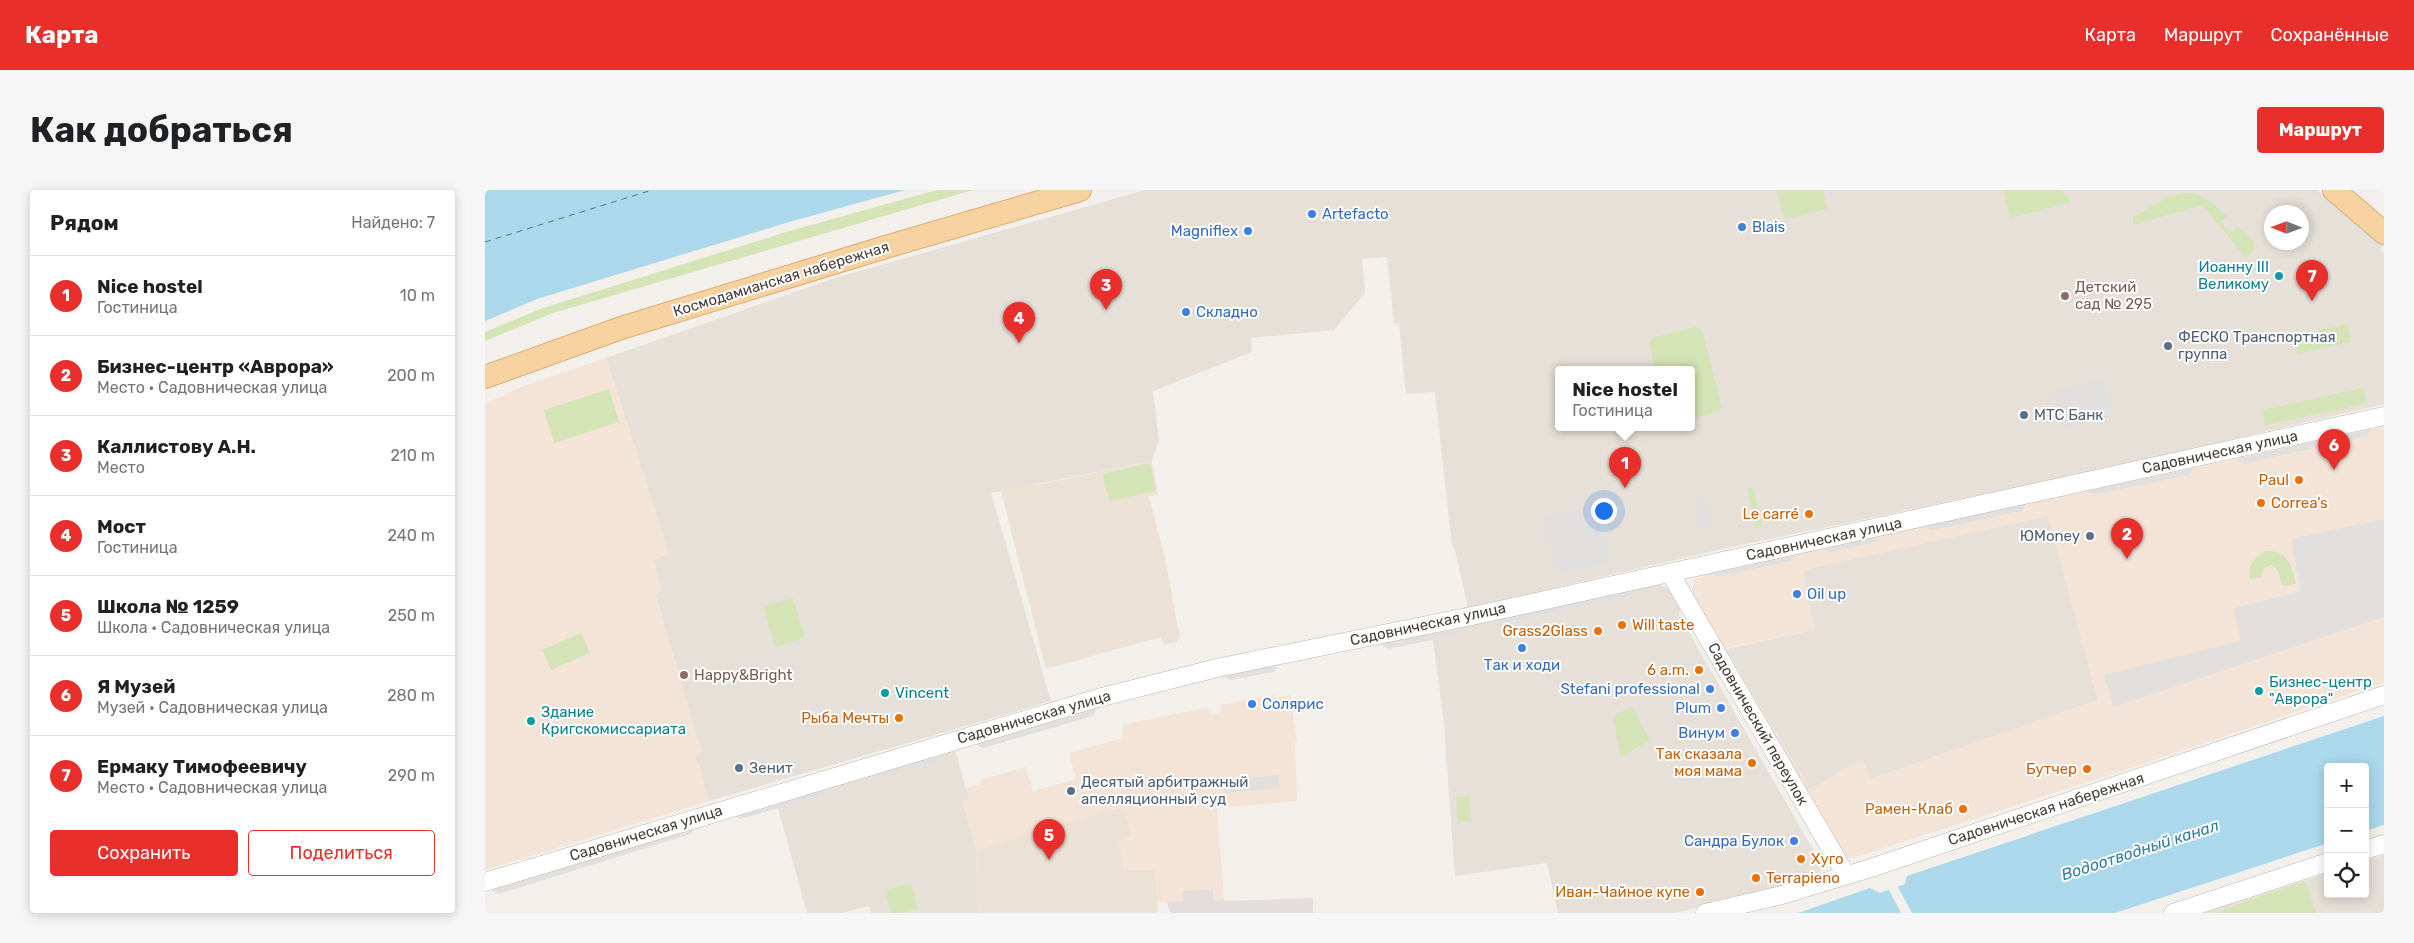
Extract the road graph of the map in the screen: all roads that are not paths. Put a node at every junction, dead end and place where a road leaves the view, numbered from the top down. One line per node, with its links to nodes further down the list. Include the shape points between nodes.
1 (1080, 190): 4 (main road, Космодамианская набережная, via 631,325)
2 (2333, 190): 3 (main road)
3 (2384, 233)
4 (485, 378)
5 (2384, 416): 6 (street, Садовническая улица)
6 (1669, 573): 11 (street, Садовнический переулок); 12 (street, Садовническая улица, via 1136,688)
7 (2384, 695): 11 (street, Садовническая набережная)
8 (2384, 844): 9 (street)
9 (2369, 849)
10 (2324, 863): 14 (street)
11 (1846, 875): 13 (street, Садовническая набережная, via 1782,895)
12 (485, 882)
13 (1705, 913)
14 (2173, 913)

